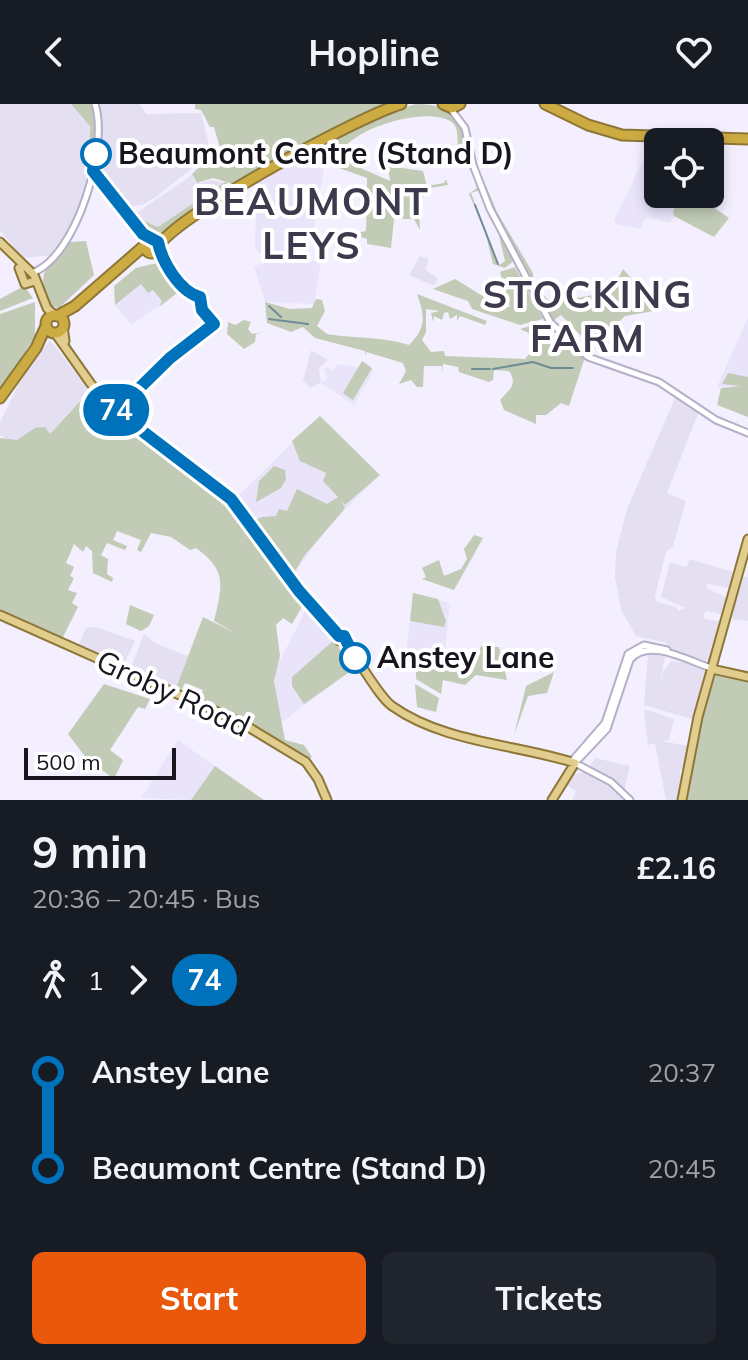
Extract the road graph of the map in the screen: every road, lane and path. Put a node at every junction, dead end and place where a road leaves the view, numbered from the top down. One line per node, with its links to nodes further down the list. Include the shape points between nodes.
1 (95, 104): 6 (street, via 99,128)
2 (401, 104): 9 (highway, via 312,146)
3 (546, 104): 5 (highway, via 622,135)
4 (449, 105): 14 (street, via 460,119 486,200 550,322 594,360 659,382 720,423)
5 (748, 137)
6 (93, 171): 7 (street); 8 (street)
7 (91, 179): 8 (street); 11 (street, via 62,245)
8 (102, 179): 9 (street)
9 (150, 243): 12 (highway)
10 (0, 244): 11 (main road)
11 (32, 276): 12 (main road)
12 (55, 324): 13 (highway); 22 (main road, via 91,384 128,422 231,499 299,591 342,638 377,693 415,721)
13 (0, 402)
14 (748, 433)
15 (748, 539): 18 (main road)
16 (748, 546): 17 (main road)
17 (740, 572): 18 (main road); 20 (main road)
18 (734, 581): 20 (main road)
19 (0, 617): 25 (main road, Groby Road, via 249,727 306,762)
20 (714, 668): 21 (main road); 23 (street, via 650,645 631,650 607,729); 28 (main road)
21 (748, 675)
22 (562, 759): 23 (main road); 24 (main road)
23 (573, 762): 24 (main road); 26 (main road); 27 (street, via 611,782)
24 (566, 770): 26 (main road)
25 (324, 798)
26 (550, 800)
27 (630, 800)
28 (684, 800)

